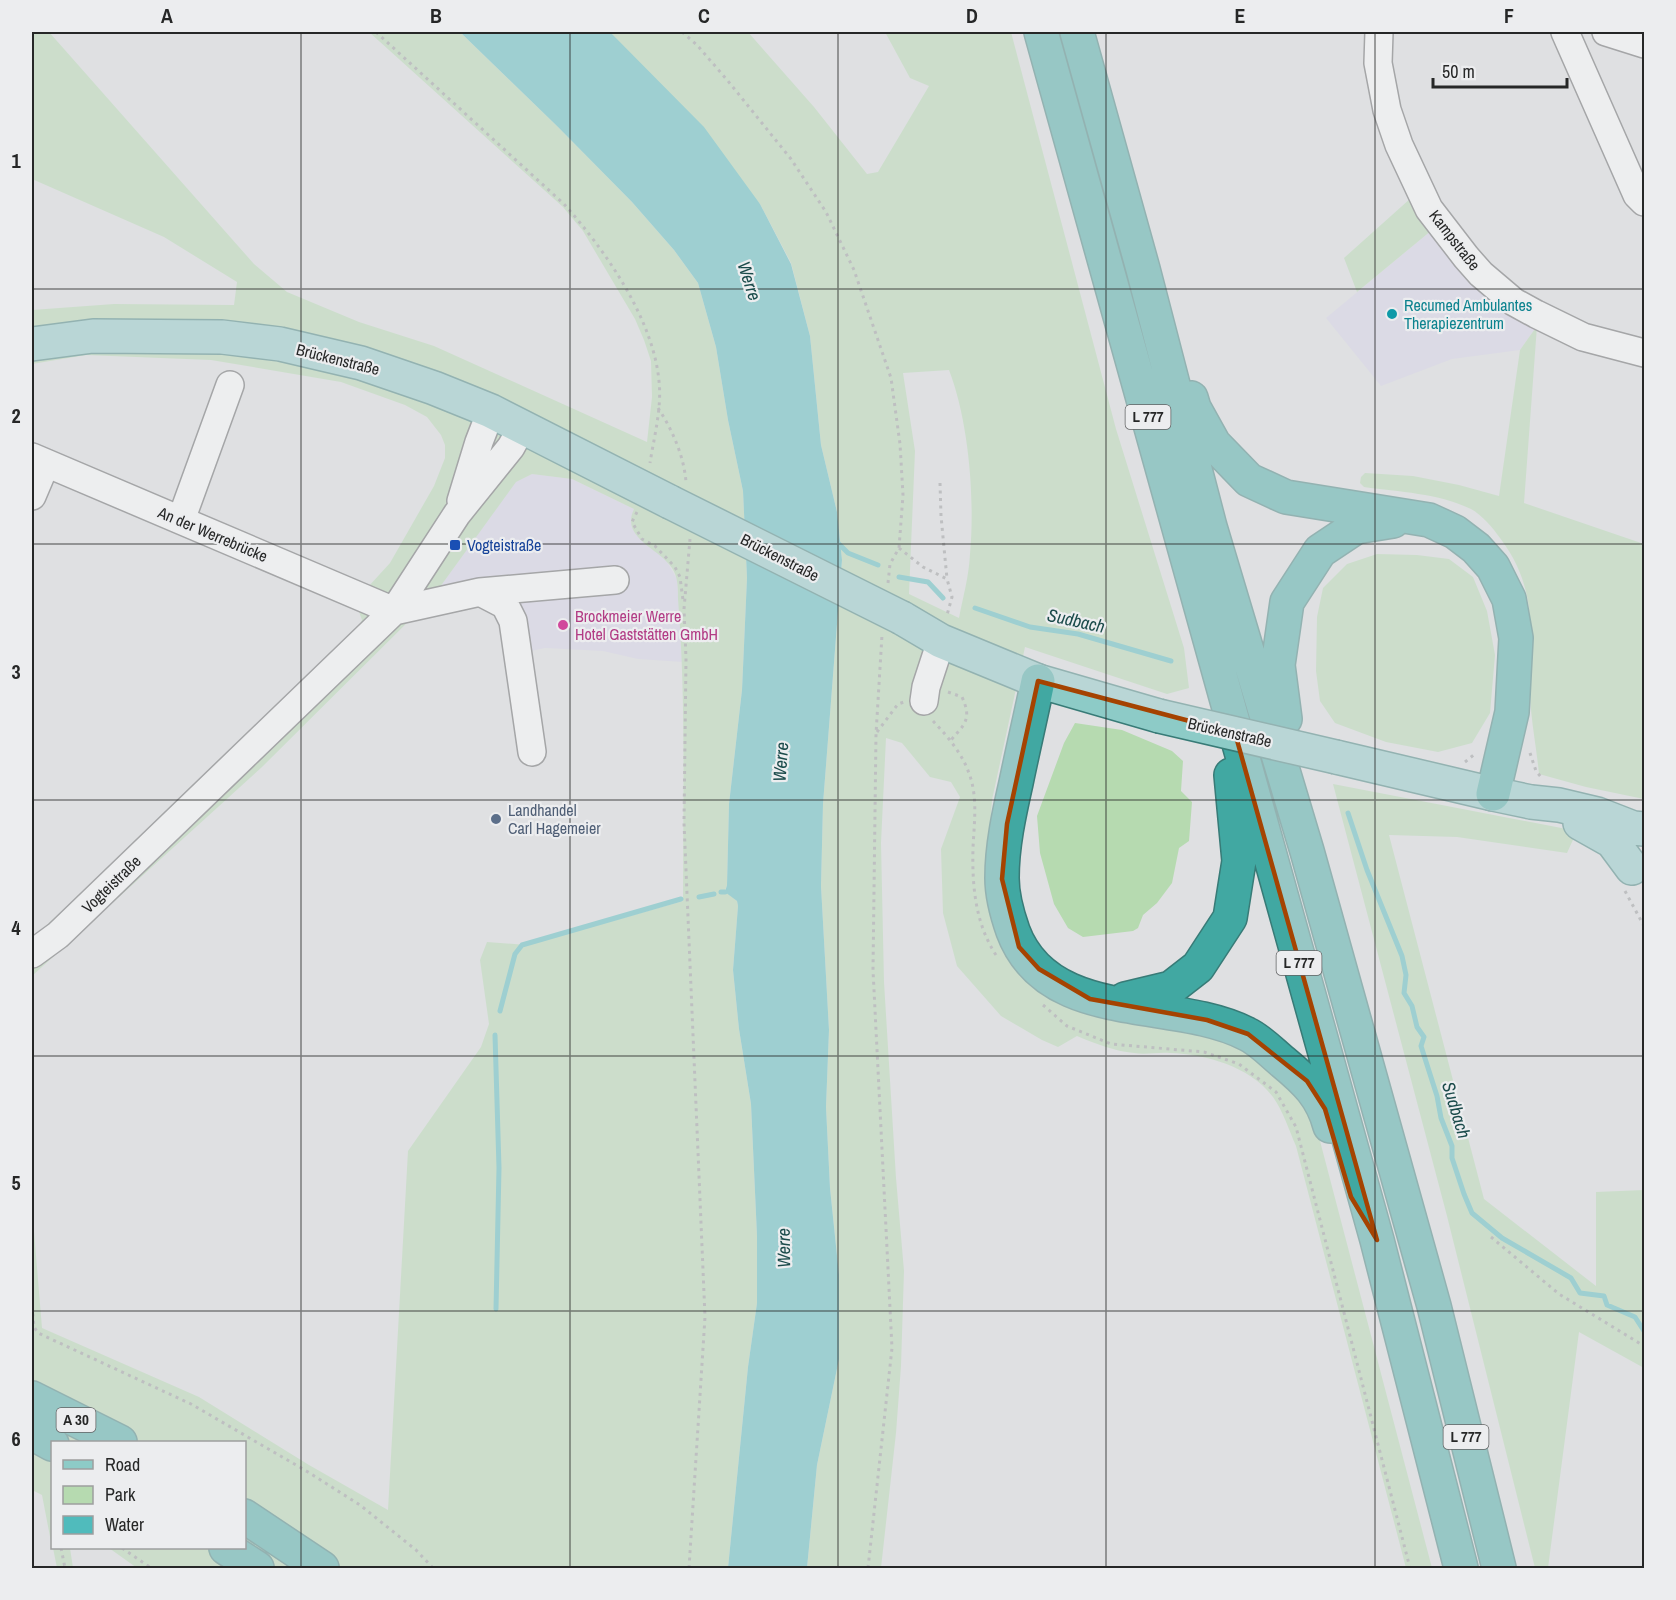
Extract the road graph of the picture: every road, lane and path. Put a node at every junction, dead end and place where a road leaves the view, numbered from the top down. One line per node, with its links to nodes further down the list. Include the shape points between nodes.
1 (376, 32): 17 (path, via 564,204 615,272 640,318 656,360 658,400)
2 (682, 32): 24 (path, via 791,159 826,212 854,270 891,378 903,495)
3 (1041, 32): 33 (highway, L 777)
4 (1077, 32): 10 (highway, L 777)
5 (1379, 32): 12 (street, Kampstraße, via 1378,63 1399,145 1429,209 1466,256 1514,302 1536,314 1583,337)
6 (1565, 32): 9 (street, via 1637,195)
7 (1606, 32): 8 (street)
8 (1644, 44)
9 (1644, 202)
10 (1143, 269): 23 (highway, L 777, via 1159,287 1194,408 1214,444 1249,480 1286,497); 43 (highway, L 777, via 1210,527)
11 (32, 344): 14 (main road, Brückenstraße, via 93,336 222,338 280,344 361,363)
12 (1644, 353)
13 (230, 385): 22 (street)
14 (490, 411): 15 (main road, Brückenstraße); 21 (street, Vogteistraße)
15 (522, 427): 20 (main road, Brückenstraße); 21 (street, Vogteistraße, via 511,447)
16 (39, 460): 19 (street); 22 (street, An der Werrebrücke)
17 (649, 468)
18 (940, 483): 25 (path)
19 (32, 496)
20 (655, 505): 30 (main road, Brückenstraße, bridge); 65 (path, via 632,522 642,539 655,546 680,577 686,659 684,823 705,1317)
21 (456, 514): 29 (street, Vogteistraße)
22 (181, 520): 29 (street, An der Werrebrücke)
23 (1430, 520): 38 (highway, L 777, via 1476,548 1492,567 1509,599 1516,638 1512,712); 43 (highway, via 1383,521 1356,527 1320,551 1287,602 1278,665 1285,725 1320,851)
24 (899, 548): 25 (path); 27 (path, via 890,564)
25 (947, 579): 31 (path, via 952,597)
26 (615, 580): 28 (street)
27 (887, 587)
28 (480, 592): 29 (street); 37 (street, via 505,605 513,621)
29 (394, 611): 44 (street, Vogteistraße, via 58,936)
30 (892, 625): 31 (main road, Brückenstraße); 35 (path)
31 (944, 629): 32 (main road, Brückenstraße); 34 (street)
32 (1038, 681): 38 (main road, Brückenstraße, bridge, via 1159,716); 46 (highway, L 777, via 1007,824 1002,879 1008,915 1019,947 1039,969 1064,987)
33 (1222, 686): 46 (highway, via 1239,861 1230,918 1198,967 1170,988); 49 (highway, L 777)
34 (925, 694): 35 (path, via 898,704); 36 (path, via 926,713); 36 (path, via 941,689 962,697 967,708 966,724)
35 (876, 734): 66 (path, via 873,970 892,1348)
36 (951, 740): 45 (path, via 972,783 974,898 985,939)
37 (532, 752)
38 (1493, 794): 39 (main road, Brückenstraße)
39 (1531, 802): 40 (main road, Brückenstraße, via 1578,809); 42 (main road, Brückenstraße, via 1591,827 1612,841)
40 (1644, 829)
41 (1644, 836): 42 (main road, via 1634,849)
42 (1638, 878)
43 (1318, 890): 69 (highway, L 777, via 1434,1306)
44 (32, 954)
45 (998, 958)
46 (1109, 1003): 49 (highway, L 777, via 1207,1020 1248,1034 1307,1081 1325,1109 1351,1197)
47 (1042, 1005): 67 (path, via 1067,1026 1111,1044 1204,1052 1239,1064 1276,1092 1296,1126)
48 (1491, 1237): 51 (path, via 1559,1294)
49 (1377, 1240): 68 (highway, L 777)
50 (32, 1306): 64 (path, via 33,1327 38,1333 191,1404 308,1472 360,1505 416,1550)
51 (1644, 1346)
52 (32, 1398): 54 (highway, A 30)
53 (32, 1433): 55 (highway, A 30)
54 (116, 1441)
55 (51, 1443)
56 (246, 1517): 63 (highway)
57 (61, 1549): 60 (path)
58 (123, 1549): 61 (path)
59 (227, 1549): 62 (highway)
60 (65, 1569)
61 (151, 1569)
62 (257, 1569)
63 (322, 1569)
64 (433, 1569)
65 (689, 1569)
66 (868, 1569)
67 (1410, 1569)
68 (1461, 1569)
69 (1499, 1569)

